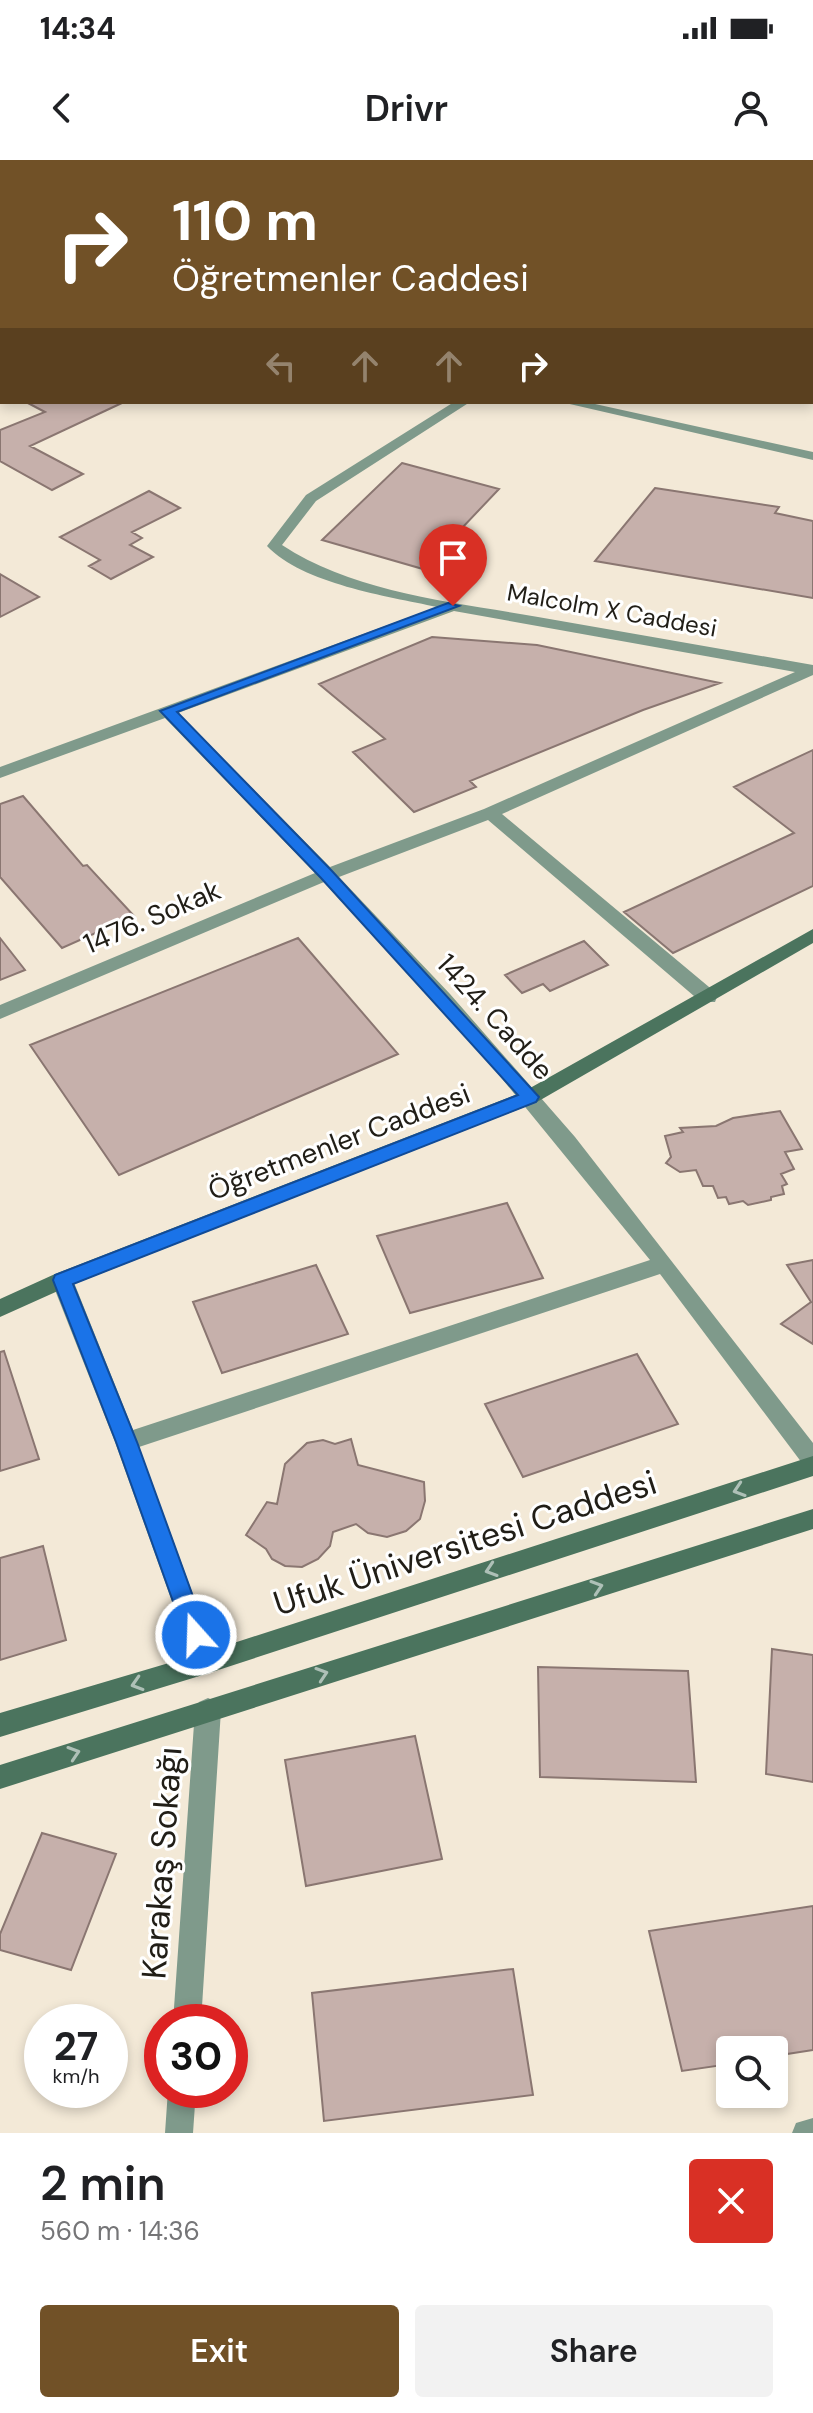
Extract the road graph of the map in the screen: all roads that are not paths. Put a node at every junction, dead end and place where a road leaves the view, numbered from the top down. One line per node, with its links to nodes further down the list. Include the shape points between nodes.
1 (460, 404): 4 (street, Malcolm X Caddesi, via 311,498 274,546 304,564)
2 (577, 404): 3 (street)
3 (813, 456)
4 (453, 606): 5 (street, Malcolm X Caddesi); 6 (street)
5 (813, 670): 8 (street, 1476. Sokak)
6 (167, 711): 7 (street); 9 (street, 1424. Cadde)
7 (0, 773)
8 (490, 813): 9 (street, 1476. Sokak); 11 (street)
9 (326, 875): 12 (street, 1476. Sokak); 13 (street, 1424. Cadde)
10 (813, 935): 11 (main road, Öğretmenler Caddesi)
11 (708, 997): 13 (main road, Öğretmenler Caddesi)
12 (0, 1012)
13 (530, 1097): 14 (street, 1424. Cadde); 15 (main road, Öğretmenler Caddesi)
14 (664, 1264): 17 (street); 18 (street, 1424. Cadde)
15 (62, 1280): 16 (main road, Öğretmenler Caddesi); 17 (street)
16 (0, 1308)
17 (126, 1442): 21 (street)
18 (813, 1460)
19 (813, 1466): 21 (main road, Ufuk Üniversitesi Caddesi, one-way to 21)
20 (813, 1519): 22 (main road, one-way to 20)
21 (206, 1663): 23 (main road, Ufuk Üniversitesi Caddesi, one-way to 23)
22 (208, 1710): 24 (main road, one-way to 22); 25 (street, Karakaş Sokağı)
23 (0, 1725)
24 (0, 1777)
25 (188, 2004)
26 (181, 2108): 28 (street)
27 (813, 2132): 29 (street)
28 (179, 2133)
29 (806, 2133)

